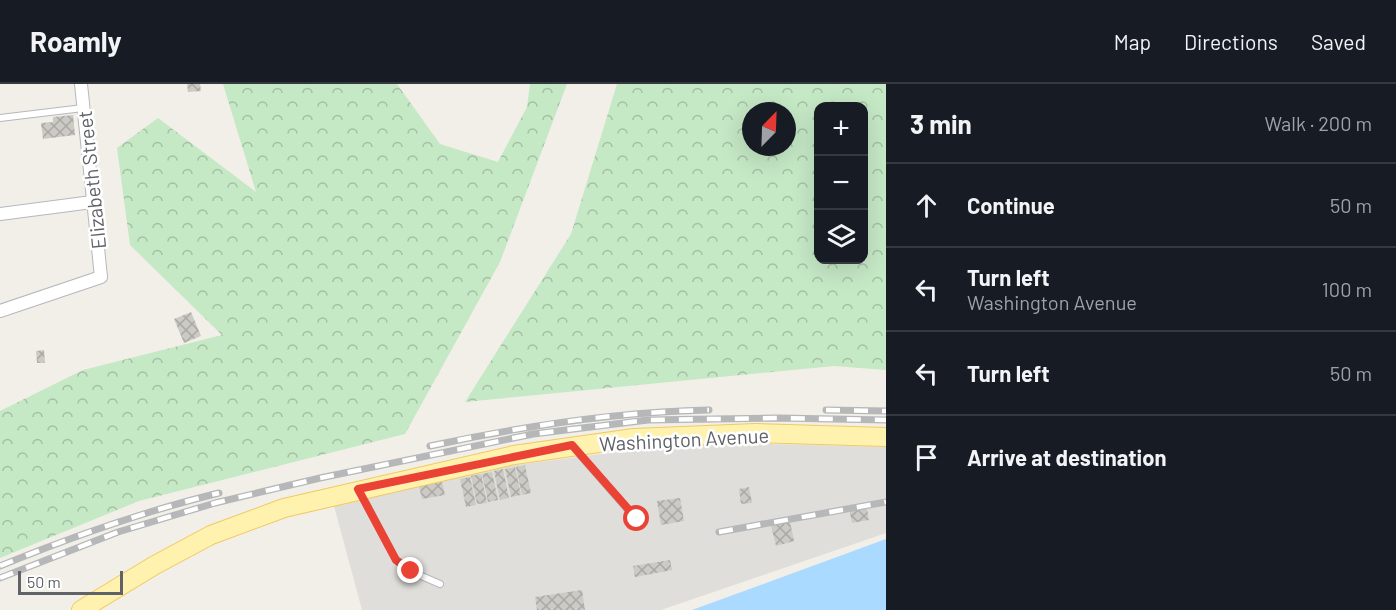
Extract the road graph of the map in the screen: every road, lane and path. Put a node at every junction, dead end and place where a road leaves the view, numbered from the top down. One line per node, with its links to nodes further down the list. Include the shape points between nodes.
1 (81, 84): 2 (street, Elizabeth Street)
2 (83, 108): 3 (lane); 4 (street, Elizabeth Street)
3 (0, 118)
4 (92, 202): 5 (street); 6 (street, Elizabeth Street, via 101,277)
5 (0, 214)
6 (0, 311)
7 (886, 437): 8 (main road, Washington Avenue, via 756,434 634,438)
8 (572, 445): 9 (main road, Washington Avenue); 10 (lane)
9 (358, 489): 11 (lane, via 396,560); 12 (main road, Washington Avenue, via 284,508 211,536)
10 (637, 519)
11 (440, 584)
12 (81, 610)

